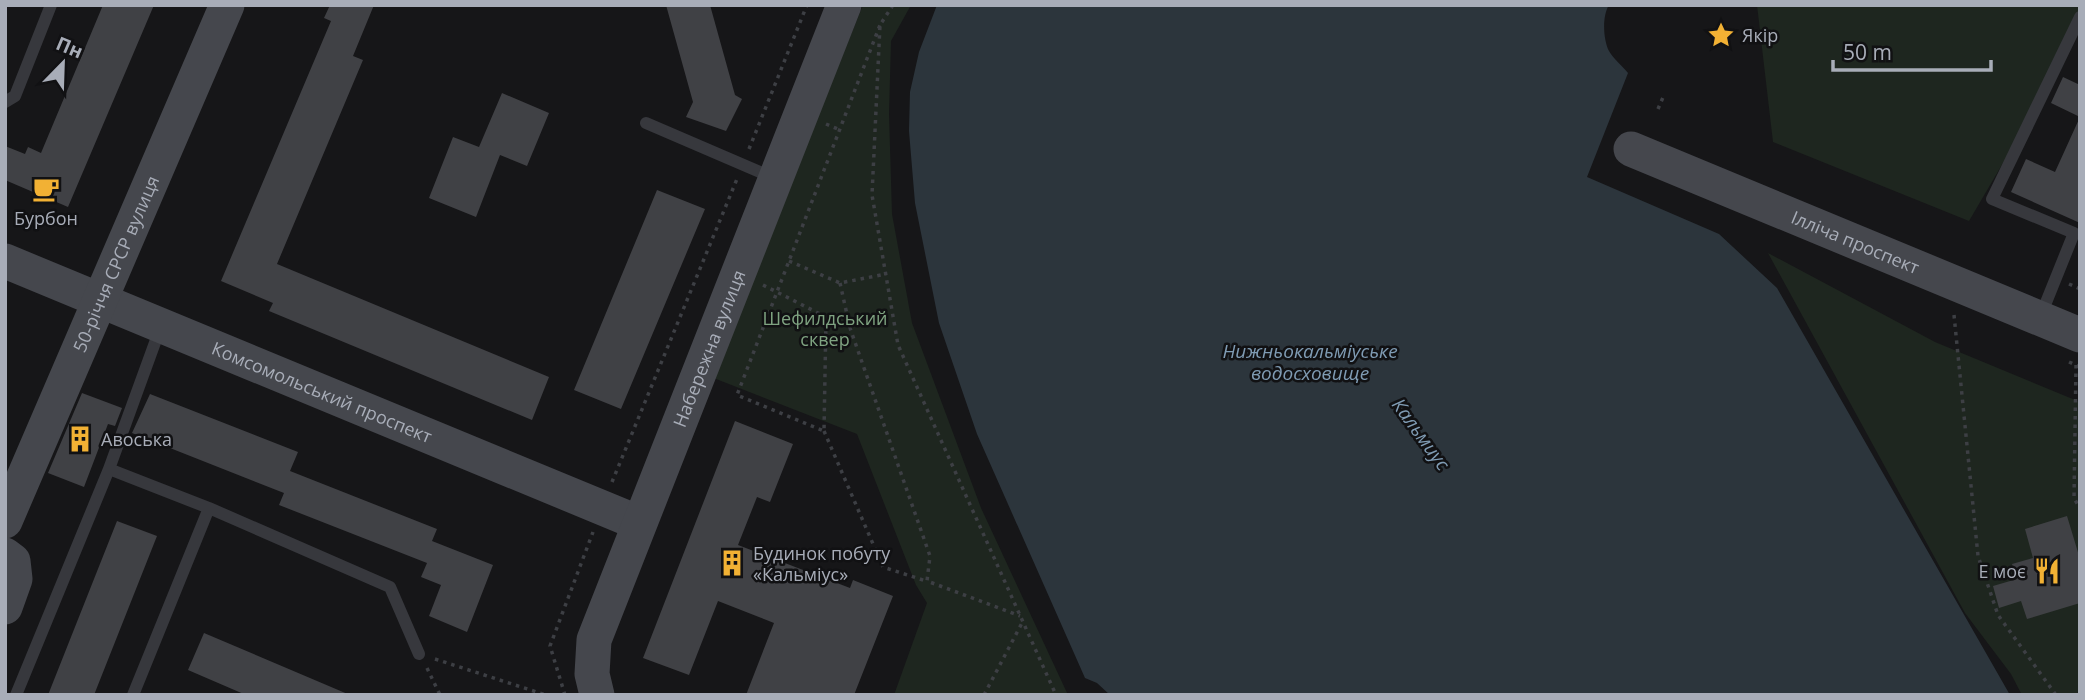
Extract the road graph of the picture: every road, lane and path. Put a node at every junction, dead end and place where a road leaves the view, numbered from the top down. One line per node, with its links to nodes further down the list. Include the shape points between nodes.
1 (51, 5): 9 (lane, via 15,96)
2 (227, 5): 21 (street, 50-річчя СРСР вулиця)
3 (807, 5): 13 (path)
4 (844, 5): 14 (street, Набережна вулиця)
5 (893, 5): 7 (path)
6 (2080, 17): 15 (lane, via 1992,199)
7 (880, 25): 17 (path); 18 (path, via 872,195)
8 (1664, 95): 10 (path)
9 (5, 102)
10 (1658, 109)
11 (646, 123): 13 (lane)
12 (1631, 149): 24 (street, Ілліча проспект)
13 (742, 164): 14 (lane); 31 (path)
14 (774, 178): 34 (street, Набережна вулиця)
15 (2077, 234): 24 (lane)
16 (5, 261): 21 (street, Комсомольський проспект)
17 (789, 261): 19 (path); 20 (path)
18 (886, 274): 19 (path); 38 (path, via 898,345)
19 (840, 283): 26 (path)
20 (777, 292): 23 (path); 28 (path, via 737,395)
21 (100, 301): 25 (street, Комсомольський проспект); 33 (street, 50-річчя СРСР вулиця)
22 (1954, 315): 48 (path, via 1978,556 1998,615)
23 (826, 317): 26 (path); 28 (path)
24 (2039, 318): 27 (street, Ілліча проспект)
25 (161, 326): 29 (lane); 31 (street, Комсомольський проспект)
26 (850, 328): 36 (path, via 930,556)
27 (2078, 350): 32 (path, via 2074,498)
28 (824, 430): 36 (path, via 883,567)
29 (109, 468): 30 (lane); 40 (lane)
30 (209, 508): 39 (lane, via 390,587); 41 (lane)
31 (602, 508): 34 (street, Комсомольський проспект); 44 (path, via 550,646)
32 (2080, 509)
33 (5, 521)
34 (639, 523): 45 (street, Набережна вулиця, via 594,640 592,674)
35 (5, 555): 37 (street, via 13,561 15,579)
36 (927, 581): 38 (path)
37 (5, 607)
38 (1022, 619): 46 (path); 47 (path)
39 (419, 654): 42 (path); 43 (path)
40 (16, 695)
41 (133, 695)
42 (440, 695)
43 (546, 695)
44 (565, 695)
45 (597, 695)
46 (984, 695)
47 (1056, 695)
48 (2056, 695)

